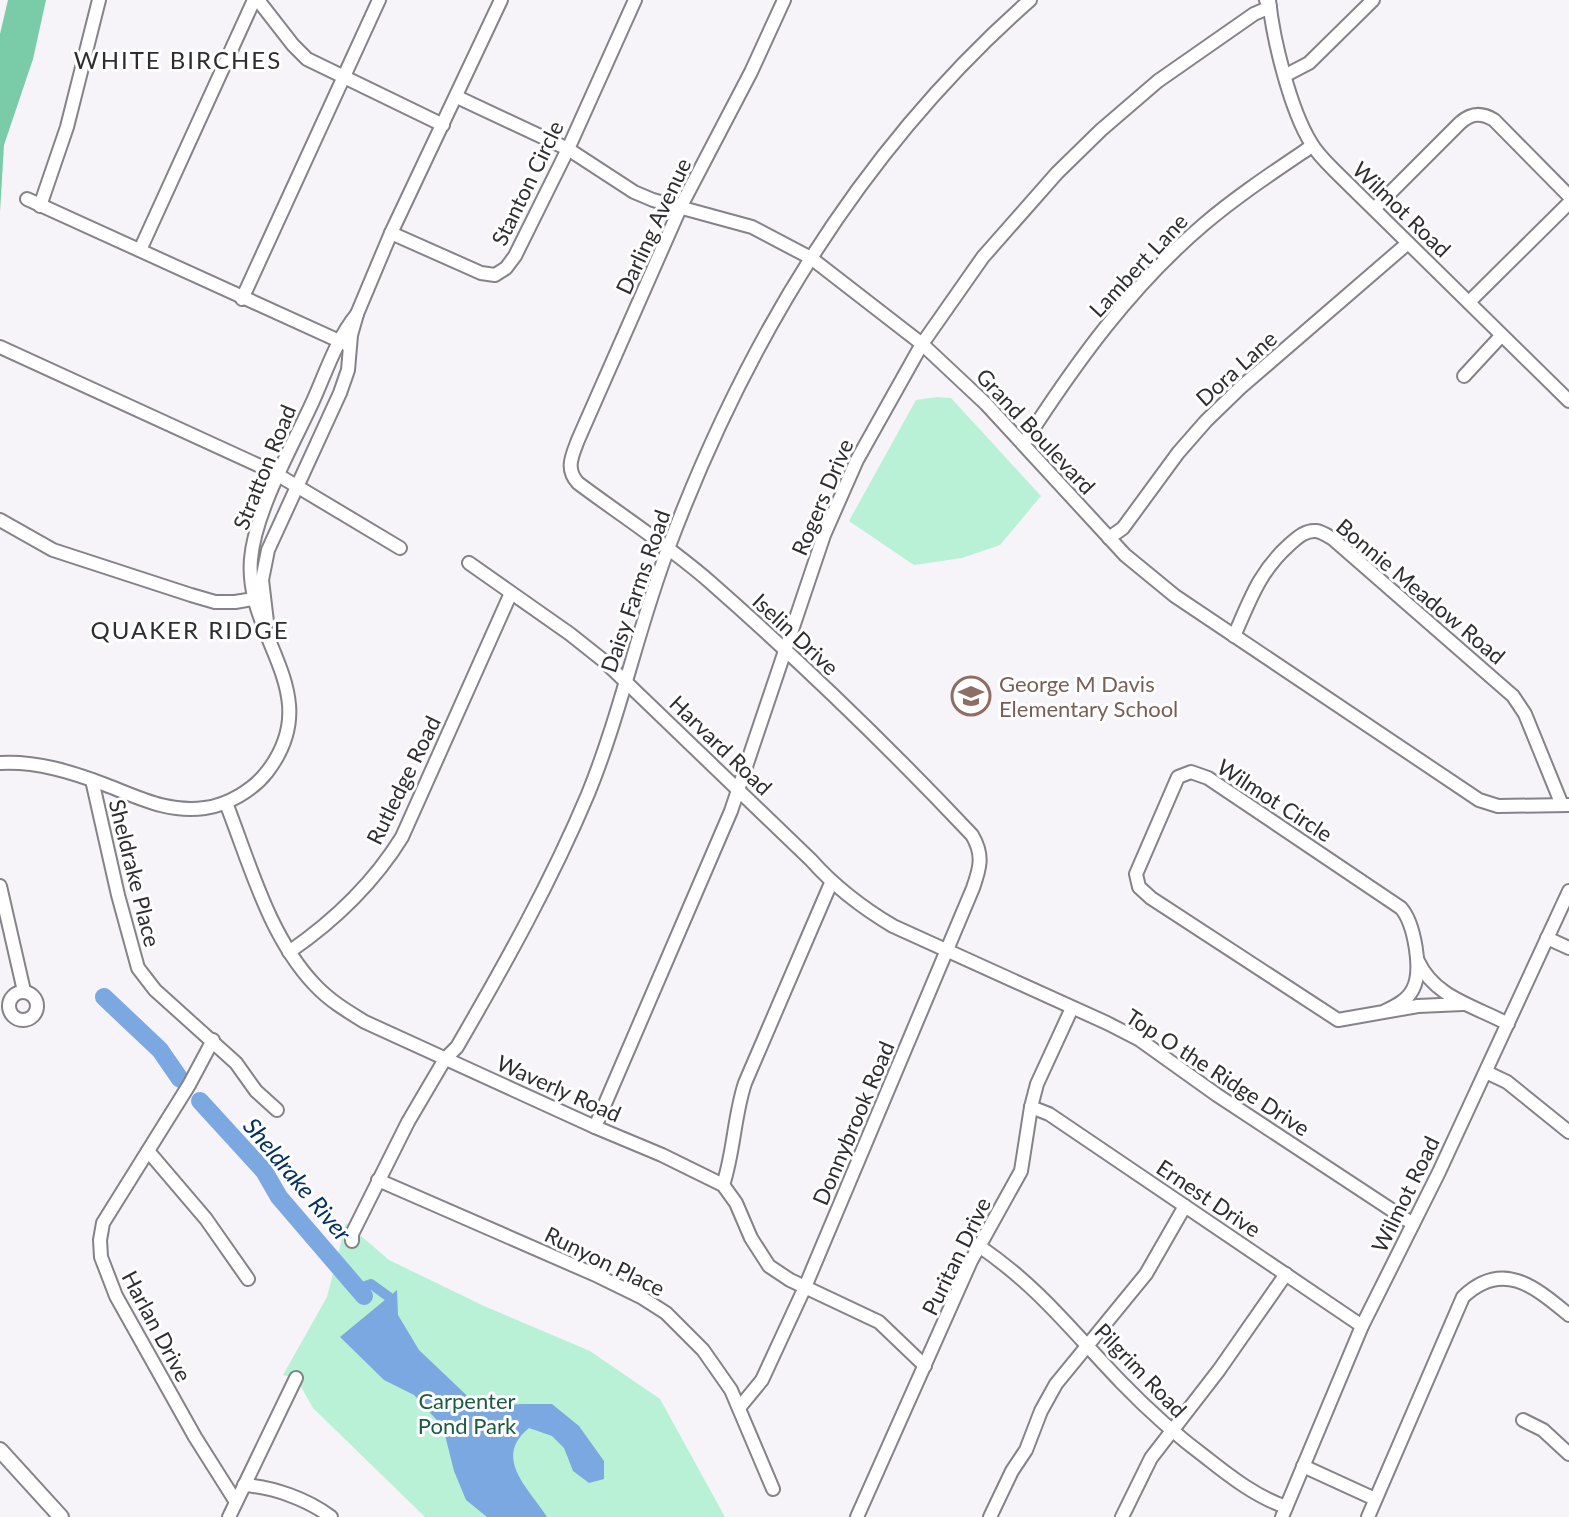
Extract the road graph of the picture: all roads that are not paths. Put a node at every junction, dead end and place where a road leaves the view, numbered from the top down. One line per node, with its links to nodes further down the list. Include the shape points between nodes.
1 (99, 0): 19 (street, via 67,127)
2 (256, 0): 11 (street, via 299,53); 24 (street)
3 (379, 0): 11 (street)
4 (501, 0): 12 (street, Stratton Road)
5 (635, 0): 15 (street, Stanton Circle)
6 (784, 0): 20 (street, Darling Avenue)
7 (1030, 0): 25 (street, Daisy Farms Road, via 983,41 916,114)
8 (1373, 0): 10 (street, via 1309,63)
9 (1268, 2): 10 (street, Wilmot Road); 30 (street, Rogers Drive, via 1158,81 1090,140 983,257)
10 (1286, 75): 14 (street, Wilmot Road)
11 (344, 78): 13 (street); 26 (street)
12 (457, 97): 13 (street, Stratton Road); 15 (street, Grand Boulevard)
13 (443, 125): 22 (street, Stratton Road)
14 (1312, 146): 21 (street, Wilmot Road); 36 (street, Lambert Lane, via 1225,207 1169,255 1088,349)
15 (568, 149): 20 (street, Grand Boulevard, via 634,192); 22 (street, Stanton Circle, via 515,256 495,275)
16 (1569, 196): 21 (street, via 1494,120 1475,114)
17 (27, 199): 19 (street)
18 (1569, 203): 27 (street)
19 (40, 206): 24 (street)
20 (681, 206): 25 (street, Grand Boulevard, via 752,227); 37 (street, Darling Avenue, via 578,440)
21 (1374, 209): 23 (street, Wilmot Road)
22 (391, 233): 29 (street, Stratton Road)
23 (1408, 243): 27 (street, Wilmot Road); 41 (street, Dora Lane, via 1206,421 1123,528)
24 (140, 250): 26 (street)
25 (811, 258): 30 (street, Grand Boulevard); 43 (street, Daisy Farms Road, via 761,342 701,464)
26 (242, 299): 29 (street)
27 (1469, 302): 28 (street, Wilmot Road)
28 (1501, 336): 32 (street); 34 (street, Wilmot Road)
29 (345, 344): 38 (street, Stratton Road); 39 (street, Stratton Road, via 348,370)
30 (922, 344): 36 (street, Grand Boulevard); 48 (street, Rogers Drive, via 887,403 824,535)
31 (0, 347): 38 (street)
32 (1464, 376)
33 (1569, 380): 34 (street)
34 (1558, 391): 35 (street, Wilmot Road)
35 (1569, 401)
36 (1024, 443): 41 (street, Grand Boulevard)
37 (571, 473): 43 (street, Iselin Drive)
38 (279, 476): 39 (street); 46 (street, Stratton Road, via 251,559)
39 (298, 487): 42 (street); 46 (street, Stratton Road, via 268,550)
40 (0, 520): 46 (street, via 53,550 191,595 215,602)
41 (1109, 538): 47 (street, Grand Boulevard, via 1175,596)
42 (400, 548)
43 (668, 549): 48 (street, Iselin Drive); 49 (street, Daisy Farms Road)
44 (469, 563): 45 (street, Harvard Road)
45 (511, 593): 49 (street, Harvard Road); 62 (street, Rutledge Road, via 391,855 339,913)
46 (258, 599): 53 (street, Stratton Road, via 287,682 288,725 264,775)
47 (1234, 636): 54 (street, Grand Boulevard, via 1479,800 1498,806); 54 (street, Bonnie Meadow Road, via 1268,565 1301,535 1323,533 1513,696)
48 (784, 651): 52 (street, Rogers Drive); 55 (street, Iselin Drive, via 881,741)
49 (625, 682): 52 (street, Harvard Road); 70 (street, Daisy Farms Road, via 589,792 553,874 510,957)
50 (0, 763): 51 (street, Stratton Road, via 48,766)
51 (92, 780): 53 (street, Stratton Road, via 165,807); 69 (street, Sheldrake Place, via 138,968 155,990)
52 (738, 789): 56 (street, Harvard Road); 74 (street, Rogers Drive)
53 (226, 803): 62 (street, Waverly Road)
54 (1565, 805)
55 (977, 844): 61 (street, Donnybrook Road, via 980,867)
56 (831, 883): 61 (street, Harvard Road, via 893,926); 78 (street, via 745,1083)
57 (0, 886): 64 (street)
58 (1569, 891): 59 (street, Wilmot Road)
59 (1547, 938): 60 (street); 68 (street, Wilmot Road)
60 (1569, 948)
61 (947, 950): 66 (street, Top O the Ridge Drive); 85 (street, Donnybrook Road)
62 (289, 952): 70 (street, Waverly Road, via 336,1004)
63 (1417, 958): 65 (street, Wilmot Circle, via 1430,981); 67 (street, Wilmot Circle, via 1412,991); 67 (street, Wilmot Circle, via 1401,908 1208,778 1191,772 1178,777 1136,874 1144,892 1332,1019)
64 (24, 991)
65 (1463, 1004): 67 (street, Wilmot Circle); 68 (street, Wilmot Circle)
66 (1072, 1008): 72 (street, Puritan Drive); 80 (street, Top O the Ridge Drive, via 1140,1040)
67 (1383, 1012)
68 (1508, 1024): 71 (street, Wilmot Road)
69 (213, 1040): 73 (street, Sheldrake Place); 76 (street, Harlan Drive)
70 (445, 1059): 74 (street, Waverly Road); 77 (street, Daisy Farms Road)
71 (1486, 1072): 75 (street, via 1507,1082); 80 (street, Wilmot Road)
72 (1031, 1107): 79 (street, Ernest Drive); 82 (street, Puritan Drive, via 1021,1171)
73 (277, 1110)
74 (595, 1127): 78 (street, Waverly Road)
75 (1569, 1132)
76 (148, 1151): 84 (street); 100 (street, Harlan Drive, via 103,1223 101,1257 129,1324)
77 (378, 1180): 81 (street, Daisy Farms Road); 91 (street, Runyon Place, via 641,1297 690,1336)
78 (723, 1185): 85 (street, via 763,1258 779,1274)
79 (1185, 1206): 83 (street, Ernest Drive); 88 (street, via 1146,1274)
80 (1413, 1224): 87 (street, Wilmot Road)
81 (352, 1241)
82 (979, 1246): 88 (street, Pilgrim Road, via 1031,1285); 89 (street, Puritan Drive)
83 (1286, 1274): 87 (street, Ernest Drive); 93 (street)
84 (248, 1279)
85 (805, 1287): 89 (street, via 879,1322); 91 (street, Donnybrook Road, via 762,1380)
86 (1569, 1315): 99 (street, via 1522,1282 1500,1279 1471,1289 1457,1306)
87 (1362, 1326): 96 (street, Wilmot Road)
88 (1088, 1344): 93 (street, Pilgrim Road); 106 (street, via 1056,1384)
89 (925, 1366): 105 (street, Puritan Drive)
90 (296, 1378): 97 (street)
91 (739, 1408): 98 (street, Runyon Place)
92 (1523, 1420): 95 (street)
93 (1172, 1430): 101 (street, Pilgrim Road); 107 (street, via 1151,1458)
94 (0, 1450): 102 (main road)
95 (1569, 1454)
96 (1303, 1466): 99 (street); 101 (street, Wilmot Road)
97 (244, 1485): 100 (street); 104 (street, via 265,1486)
98 (773, 1489)
99 (1375, 1499): 108 (street)
100 (236, 1502): 103 (street)
101 (1284, 1512)
102 (61, 1517)
103 (229, 1517)
104 (331, 1517)
105 (857, 1517)
106 (990, 1517)
107 (1122, 1517)
108 (1368, 1517)

